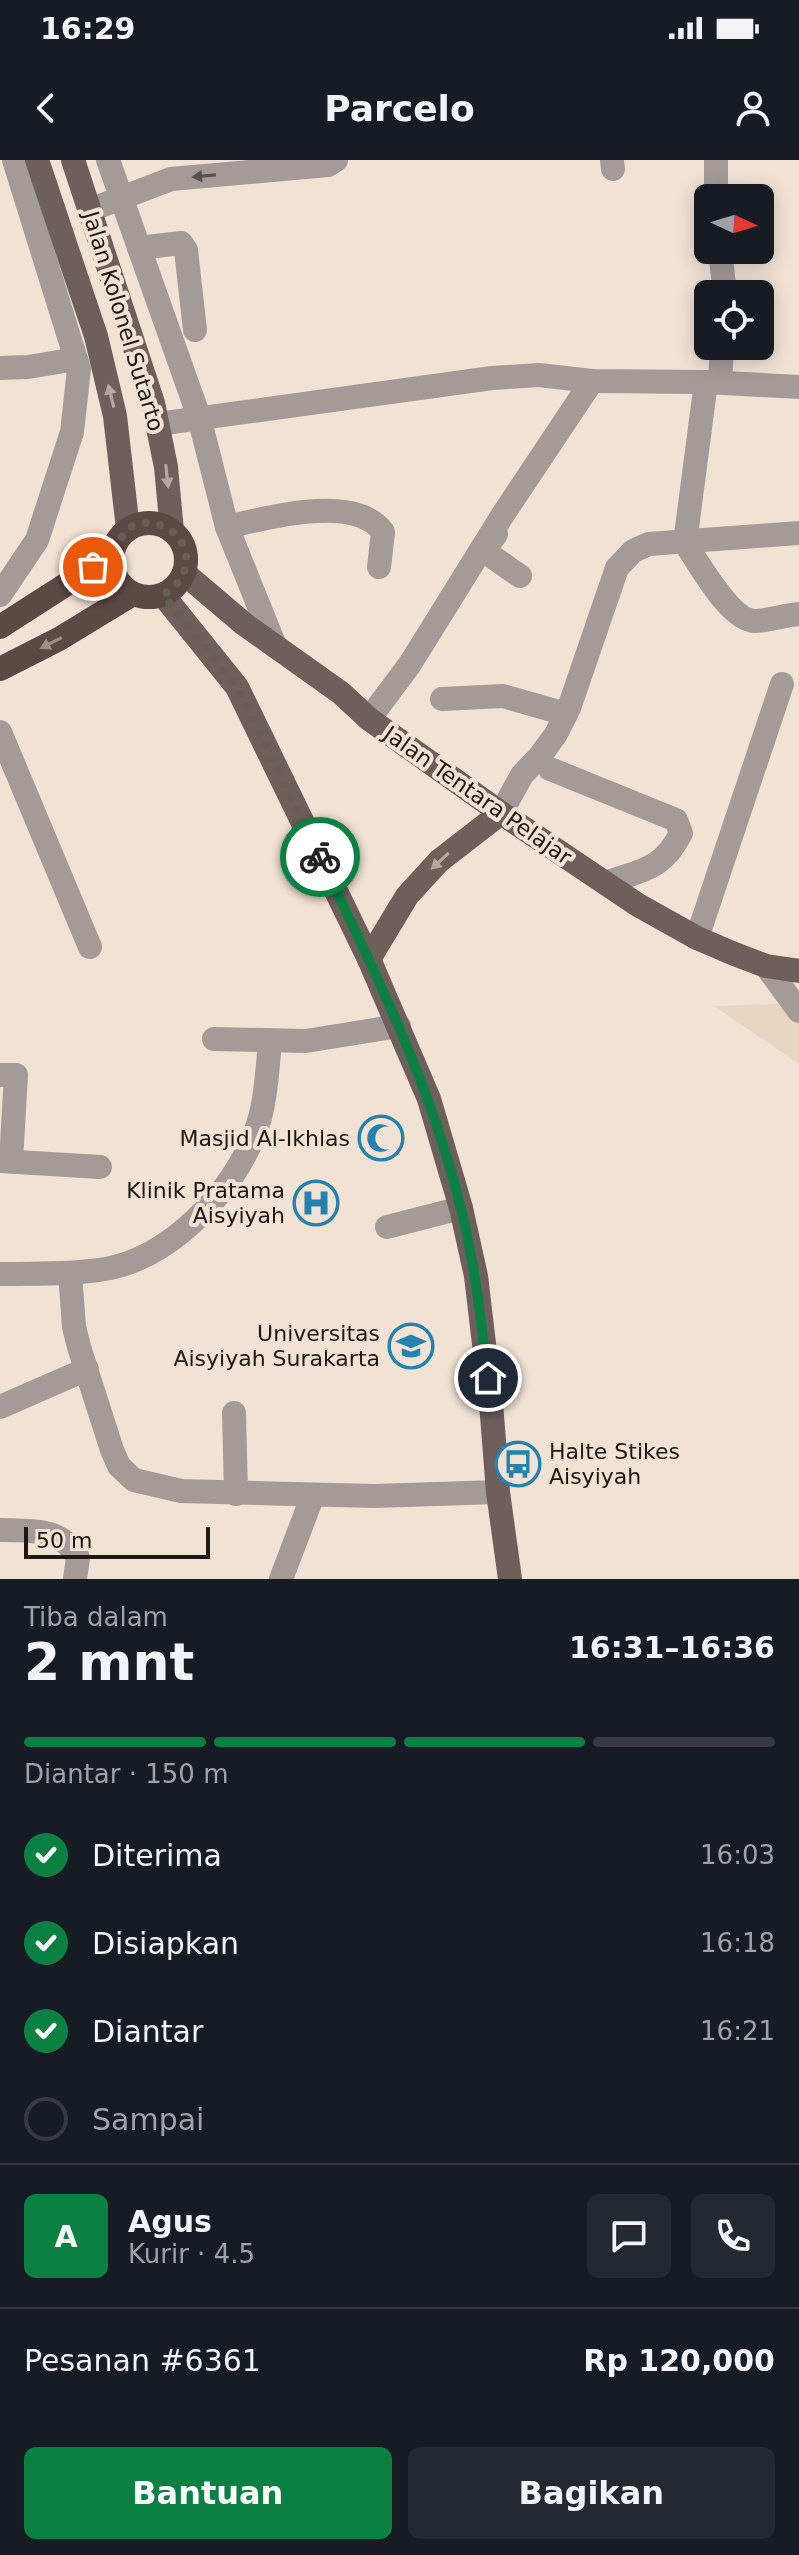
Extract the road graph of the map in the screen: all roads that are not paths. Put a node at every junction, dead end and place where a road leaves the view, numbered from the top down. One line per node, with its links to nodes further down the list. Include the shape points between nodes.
1 (14, 160): 10 (street)
2 (37, 160): 10 (main road, Jalan Kolonel Sutarto)
3 (73, 160): 9 (main road, Jalan Kolonel Sutarto)
4 (108, 160): 8 (street)
5 (336, 160): 8 (street, one-way to 8, via 328,165 171,179)
6 (716, 160): 7 (street)
7 (716, 184)
8 (121, 197): 9 (street); 11 (street)
9 (90, 210): 20 (main road, Jalan Kolonel Sutarto)
10 (54, 248): 13 (street); 23 (main road, Jalan Kolonel Sutarto, one-way to 10, via 115,416 96,336)
11 (139, 248): 12 (street, via 181,243 186,250); 19 (street)
12 (195, 330)
13 (76, 359): 15 (street); 32 (street, via 68,446 37,540)
14 (718, 360): 17 (street)
15 (0, 368)
16 (592, 381): 17 (street); 19 (street, via 539,375 492,378); 21 (street)
17 (713, 382): 18 (street); 26 (street)
18 (799, 387)
19 (199, 417): 20 (street); 22 (street)
20 (158, 424): 24 (main road, Jalan Kolonel Sutarto, one-way to 24)
21 (502, 516): 30 (street, via 505,521 487,553); 41 (street, via 410,664)
22 (227, 527): 28 (street, via 335,509 356,513 383,532); 36 (street)
23 (128, 529): 24 (highway, via 142,523); 27 (highway)
24 (172, 531): 29 (highway, via 185,550)
25 (799, 533): 26 (street)
26 (685, 543): 34 (street, via 738,614 754,622); 40 (street, via 649,544 617,568)
27 (102, 561): 31 (highway); 35 (highway)
28 (379, 567)
29 (184, 573): 33 (highway); 36 (main road, Jalan Tentara Pelajar)
30 (520, 576)
31 (133, 594): 33 (highway); 37 (highway, one-way to 37)
32 (0, 595)
33 (163, 595): 48 (main road, via 237,687)
34 (799, 614)
35 (0, 627)
36 (275, 646): 41 (main road, Jalan Tentara Pelajar)
37 (0, 669)
38 (782, 684): 46 (street)
39 (442, 699): 40 (street, via 503,696)
40 (566, 714): 44 (street)
41 (369, 719): 44 (main road, Jalan Tentara Pelajar)
42 (0, 732): 47 (street)
43 (550, 769): 45 (street, via 676,820 681,833 662,862)
44 (501, 813): 45 (main road, Jalan Tentara Pelajar); 48 (main road, one-way to 48, via 428,872 393,916)
45 (606, 883): 46 (main road, Jalan Tentara Pelajar)
46 (697, 938): 49 (main road, Jalan Tentara Pelajar)
47 (90, 947)
48 (369, 959): 52 (main road)
49 (766, 966): 50 (main road, Jalan Tentara Pelajar); 51 (street)
50 (799, 971)
51 (799, 1011)
52 (399, 1026): 54 (street); 58 (main road, via 429,1099)
53 (214, 1039): 54 (street)
54 (270, 1042): 60 (street, via 256,1130 224,1188 180,1232 140,1257)
55 (0, 1075): 56 (street, via 16,1075)
56 (5, 1161): 57 (street)
57 (100, 1167)
58 (461, 1208): 59 (street); 65 (main road, via 476,1276)
59 (387, 1227)
60 (70, 1273): 61 (street); 62 (street, via 74,1327)
61 (0, 1274)
62 (87, 1369): 63 (street); 66 (street, via 112,1450 134,1480 181,1491)
63 (0, 1407)
64 (234, 1413): 66 (street)
65 (498, 1492): 67 (street); 71 (main road)
66 (236, 1494): 67 (street)
67 (313, 1495): 70 (street)
68 (0, 1530): 69 (street, via 57,1536 78,1558)
69 (75, 1579)
70 (281, 1579)
71 (510, 1579)

